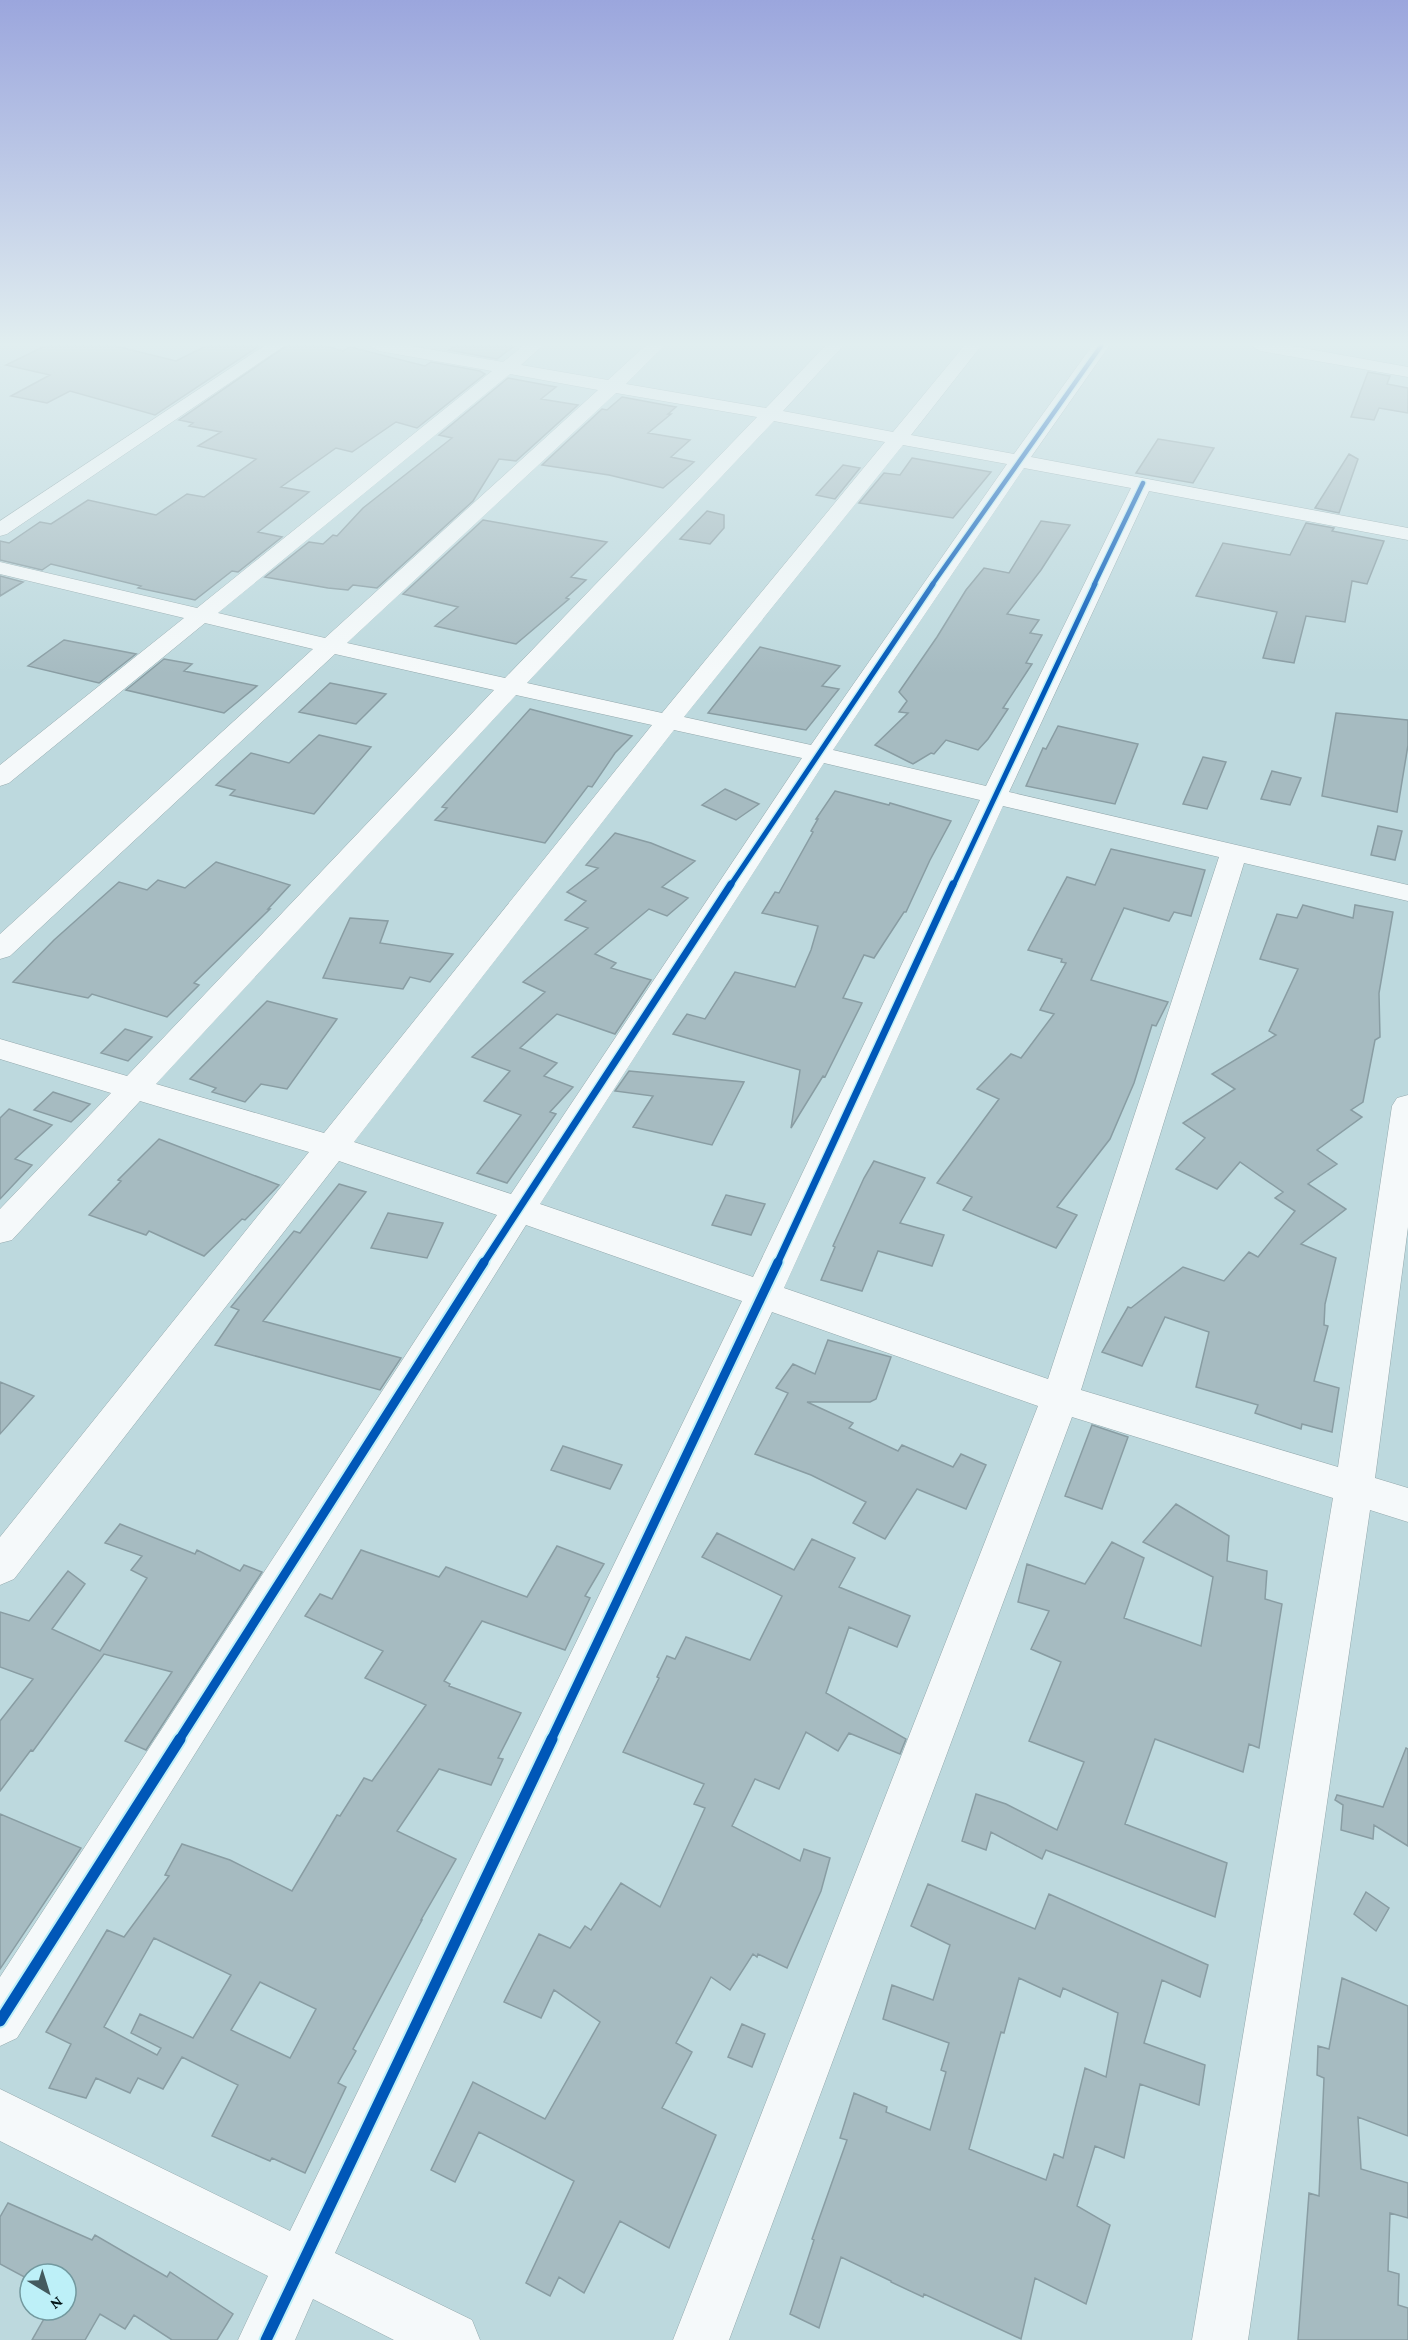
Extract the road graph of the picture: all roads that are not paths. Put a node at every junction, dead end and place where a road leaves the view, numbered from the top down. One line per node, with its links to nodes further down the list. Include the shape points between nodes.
1 (112, 455): 10 (street)
2 (400, 455): 13 (street)
3 (538, 455): 14 (street)
4 (730, 455): 15 (street)
5 (882, 455): 16 (street)
6 (987, 455): 8 (street)
7 (1022, 455): 8 (street)
8 (1018, 461): 9 (street); 17 (street)
9 (1143, 483): 11 (street); 19 (street)
10 (0, 530)
11 (1408, 534)
12 (0, 568): 13 (street)
13 (202, 616): 14 (street); 18 (street)
14 (328, 645): 15 (street); 22 (street)
15 (512, 685): 16 (street); 24 (street)
16 (668, 721): 17 (street); 26 (street)
17 (816, 754): 19 (street); 27 (street)
18 (0, 778)
19 (994, 797): 20 (street); 29 (street)
20 (1234, 854): 21 (street); 30 (street)
21 (1408, 893)
22 (0, 950)
23 (0, 1049): 24 (street)
24 (135, 1088): 26 (street); 28 (street)
25 (1408, 1106): 31 (street)
26 (332, 1147): 27 (street); 33 (street)
27 (518, 1209): 29 (street); 34 (street)
28 (0, 1231)
29 (763, 1294): 30 (street); 36 (street)
30 (1060, 1398): 31 (street); 39 (street)
31 (1354, 1488): 32 (street); 40 (street)
32 (1408, 1505)
33 (0, 1567)
34 (0, 2021)
35 (0, 2114): 36 (street)
36 (302, 2264): 37 (street); 38 (street)
37 (266, 2340)
38 (452, 2340)
39 (701, 2340)
40 (1220, 2340)

